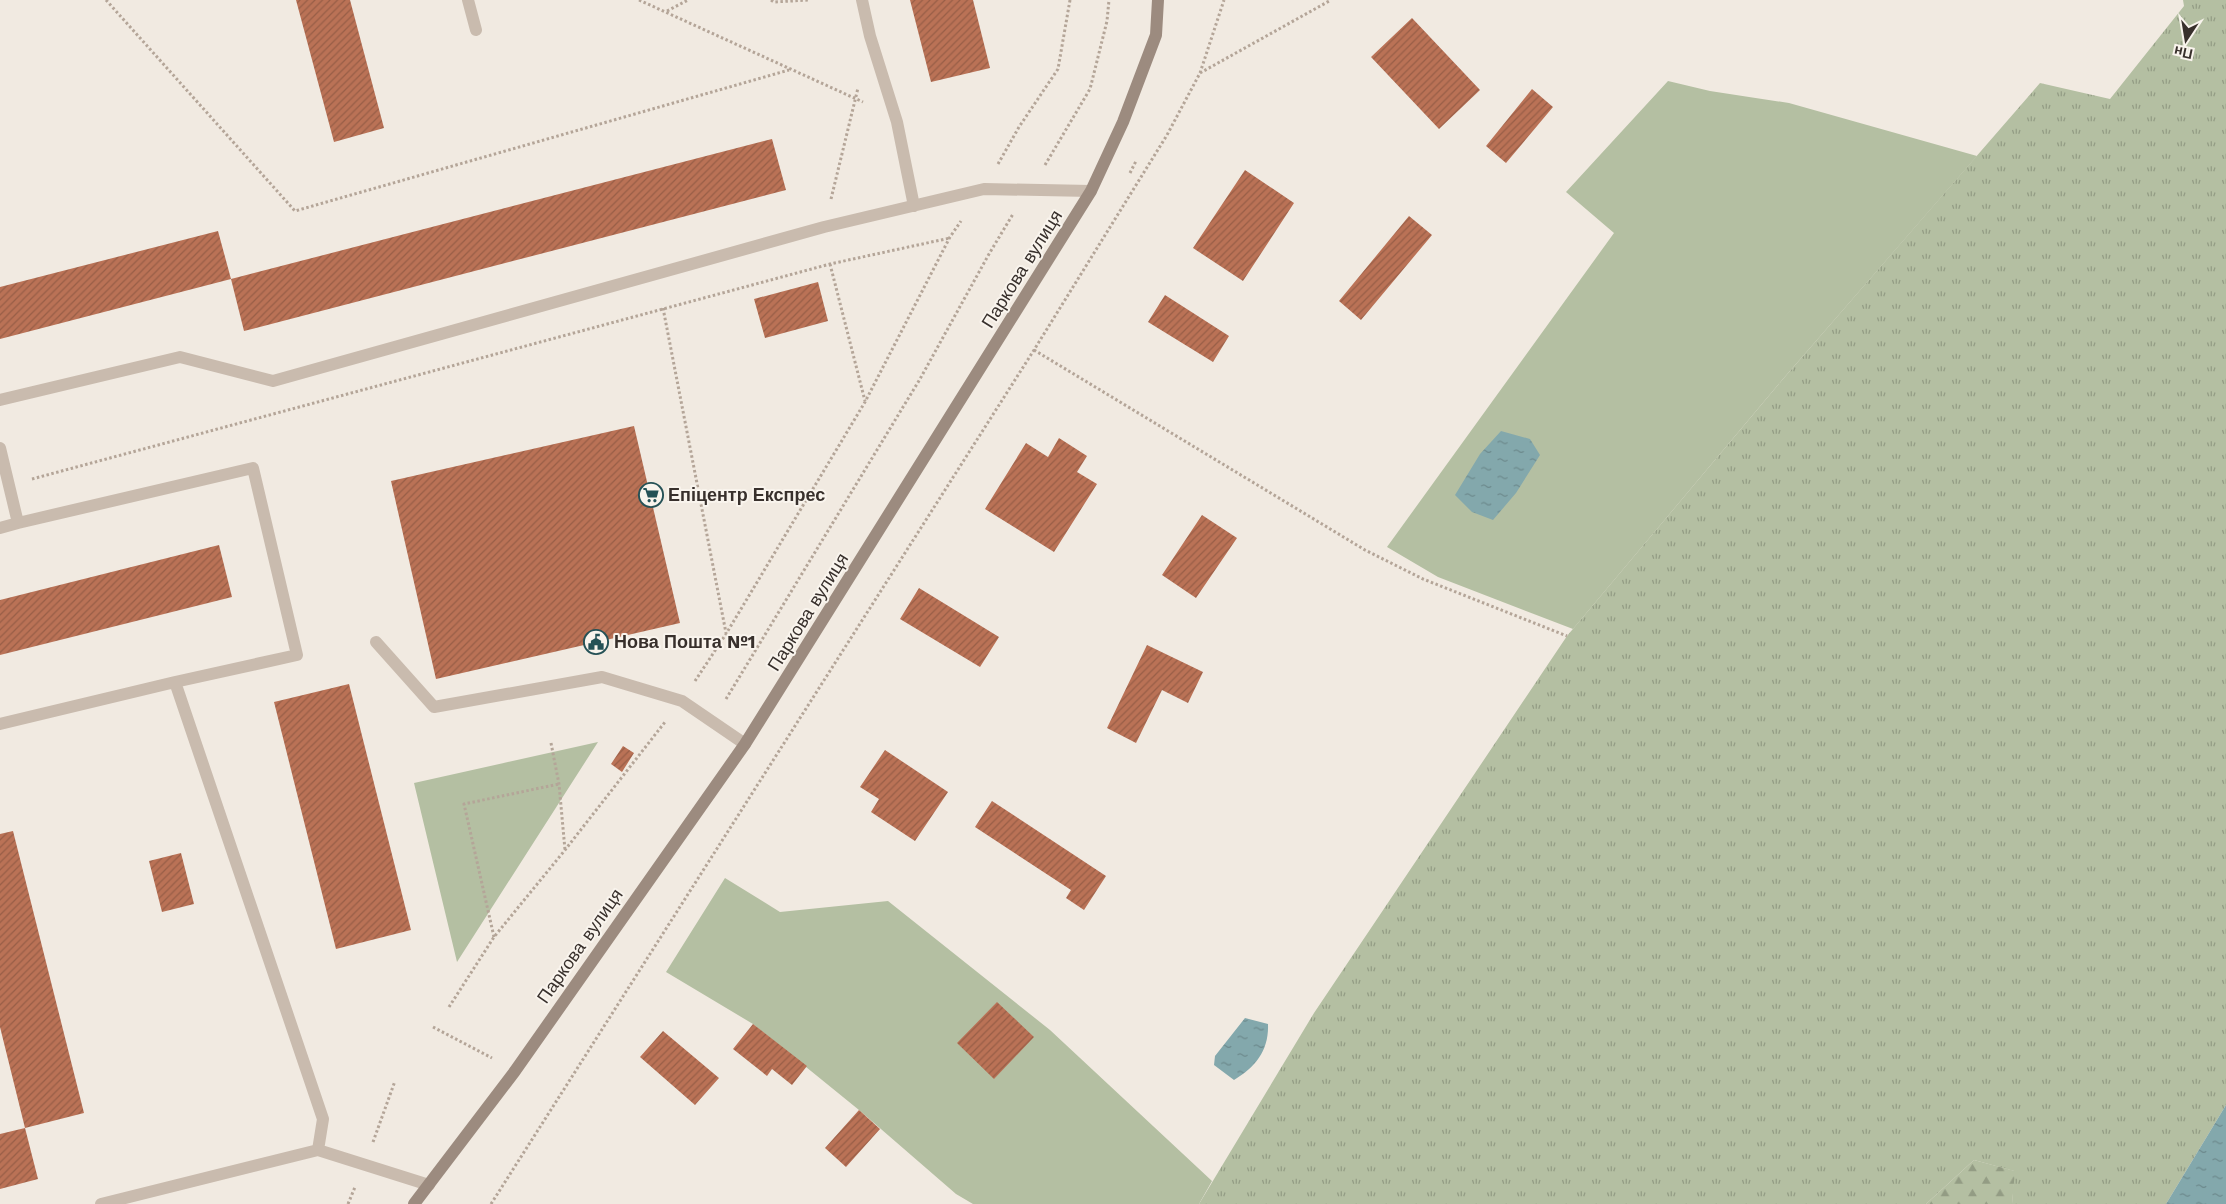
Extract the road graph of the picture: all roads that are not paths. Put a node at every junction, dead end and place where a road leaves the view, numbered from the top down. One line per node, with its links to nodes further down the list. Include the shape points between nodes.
1 (468, 0): 4 (lane)
2 (862, 0): 6 (lane, via 897,122)
3 (1158, 0): 5 (street, Паркова вулиця, via 1156,35 1123,122)
4 (476, 30)
5 (1091, 191): 6 (lane, via 984,189); 14 (street, Паркова вулиця)
6 (914, 206): 7 (lane, via 824,227 272,381 180,357)
7 (0, 400)
8 (0, 448): 9 (lane)
9 (18, 523): 10 (lane); 12 (lane, via 253,468 296,655)
10 (0, 528)
11 (376, 642): 14 (lane, via 434,707 602,677 682,701)
12 (175, 682): 13 (lane); 15 (lane, via 322,1118)
13 (0, 724)
14 (745, 744): 16 (street, Паркова вулиця, via 515,1071)
15 (318, 1150): 16 (lane); 17 (lane)
16 (429, 1185): 18 (street, Паркова вулиця)
17 (101, 1204)
18 (414, 1204)

